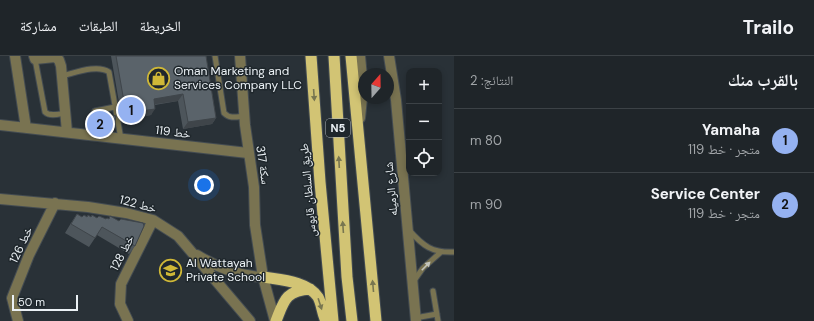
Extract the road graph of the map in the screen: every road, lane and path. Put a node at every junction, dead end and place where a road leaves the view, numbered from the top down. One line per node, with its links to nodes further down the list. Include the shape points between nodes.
1 (15, 56): 16 (street)
2 (215, 56): 14 (lane, via 224,113 232,118)
3 (240, 56): 14 (street, سكة 317)
4 (311, 56): 39 (highway, طريق السلطان قابوس / N5, one-way to 39)
5 (334, 56): 40 (highway, N5, one-way to 5, via 345,253)
6 (351, 56): 18 (highway)
7 (360, 56): 18 (street, via 363,88)
8 (389, 56): 24 (street, شارع الرميله, via 396,100)
9 (35, 58): 10 (street, via 55,57 59,60); 13 (lane, via 45,112 50,115)
10 (62, 76): 11 (lane, via 105,69 109,72); 13 (street)
11 (115, 107): 12 (lane); 19 (lane)
12 (95, 111)
13 (65, 113): 17 (street)
14 (244, 116): 20 (street, سكة 317)
15 (0, 125): 16 (street, خط 119)
16 (26, 128): 17 (street, خط 119)
17 (67, 132): 19 (street, خط 119)
18 (358, 132): 41 (highway, one-way to 18)
19 (121, 139): 20 (street, خط 119)
20 (248, 154): 28 (street, سكة 317)
21 (0, 199): 22 (street, خط 122)
22 (56, 203): 23 (street, خط 122, via 126,213); 34 (street, خط 126, via 29,255 12,298)
23 (153, 220): 25 (street, خط 122, via 178,236); 35 (street, خط 128, via 121,284 120,304)
24 (408, 229): 26 (lane, via 429,248); 29 (street, شارع الرميله)
25 (189, 250): 28 (street, via 214,265 247,276); 36 (street, خط 122)
26 (441, 252): 27 (lane); 29 (lane, one-way to 26, via 423,268)
27 (454, 252)
28 (263, 277): 30 (highway, via 300,284); 37 (street, سكة 317)
29 (413, 282): 33 (street, شارع الرميله)
30 (311, 289): 37 (highway, via 292,293 285,300); 38 (highway, one-way to 38, via 319,298)
31 (434, 291): 32 (lane)
32 (437, 314): 33 (lane); 42 (lane)
33 (416, 319)
34 (18, 321)
35 (128, 321)
36 (250, 321)
37 (276, 321)
38 (326, 321)
39 (333, 321)
40 (352, 321)
41 (376, 321)
42 (438, 321)

